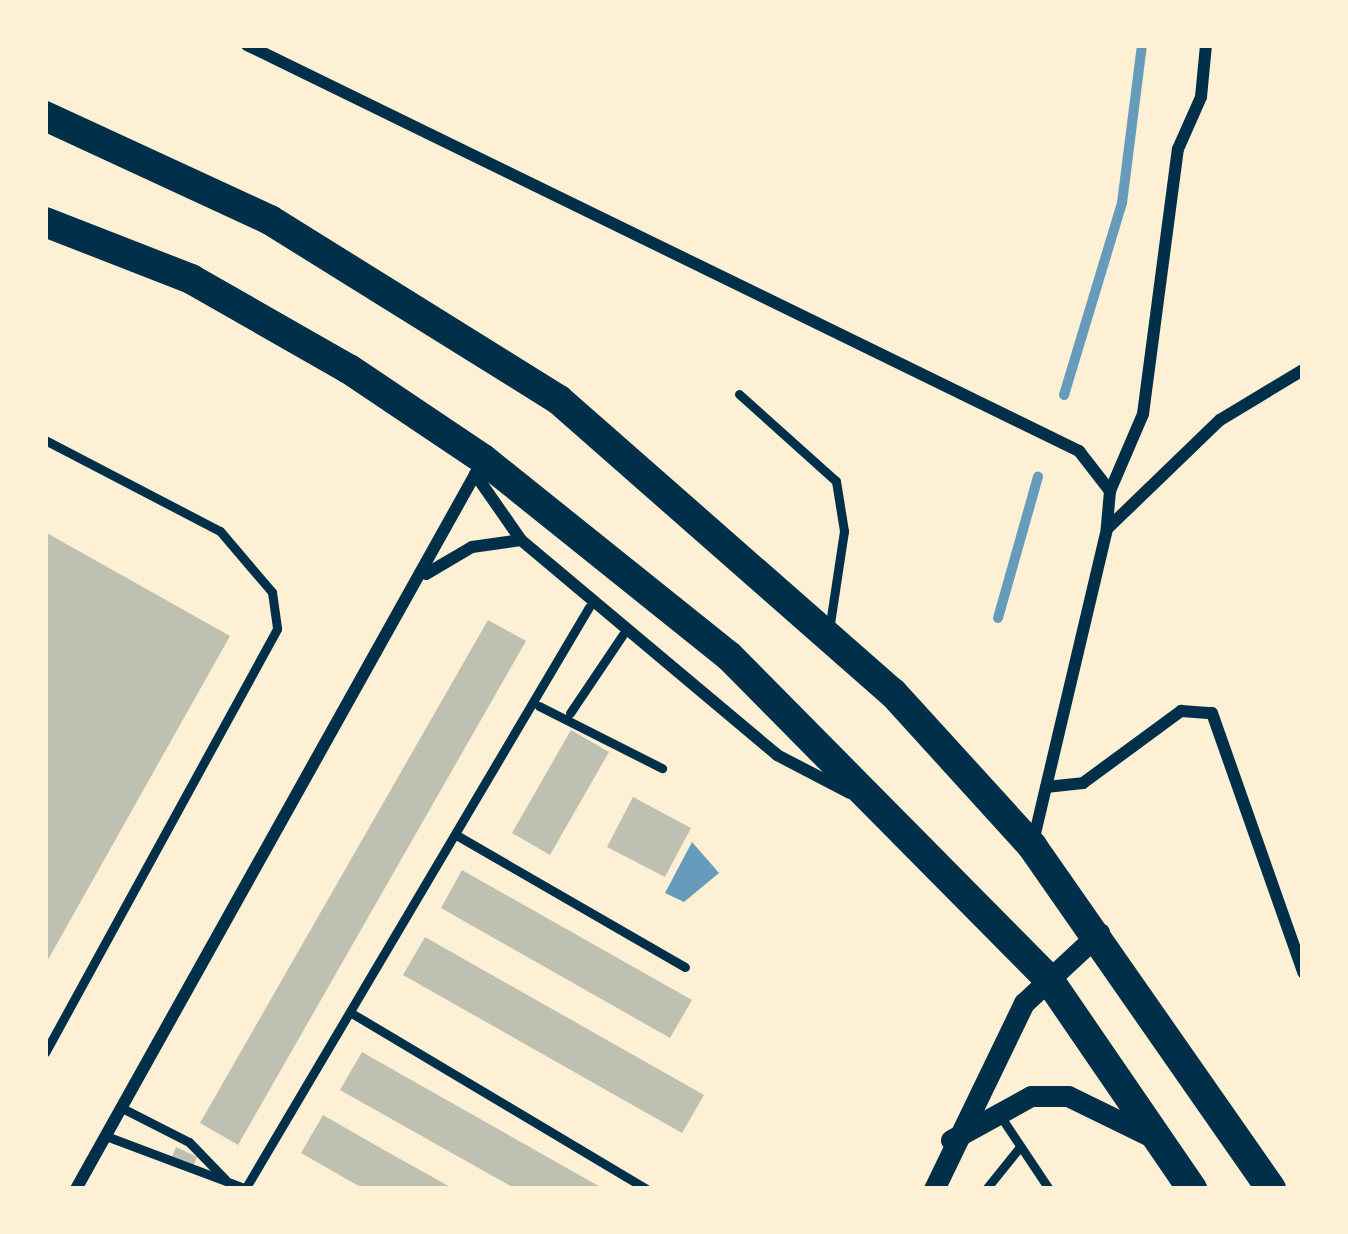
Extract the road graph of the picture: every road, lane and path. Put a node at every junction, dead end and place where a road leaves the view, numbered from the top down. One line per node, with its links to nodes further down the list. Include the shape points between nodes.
1 (248, 45): 9 (street, via 1078,451)
2 (1207, 45): 9 (street, via 1178,149 1143,414)
3 (45, 116): 15 (main road, via 270,220 559,400)
4 (45, 222): 8 (main road, via 191,280)
5 (1303, 370): 10 (street, via 1220,419)
6 (739, 394): 15 (lane, via 836,481 844,531)
7 (45, 440): 28 (lane, via 220,532 272,592 277,629)
8 (479, 467): 11 (street); 12 (street); 20 (main road, via 729,656)
9 (1110, 491): 10 (street)
10 (1107, 529): 19 (street)
11 (521, 540): 12 (street, via 472,547); 13 (street)
12 (425, 574): 29 (street)
13 (589, 607): 14 (street); 16 (lane)
14 (623, 634): 17 (lane); 20 (street, via 777,755)
15 (828, 635): 22 (main road)
16 (539, 706): 17 (lane); 21 (lane)
17 (570, 713): 18 (lane)
18 (662, 768)
19 (1046, 787): 22 (street); 25 (street, via 1083,783 1181,711 1212,712)
20 (891, 813): 26 (main road)
21 (458, 836): 24 (lane); 27 (lane)
22 (1032, 846): 23 (main road)
23 (1099, 933): 26 (street); 43 (main road)
24 (685, 967)
25 (1303, 972)
26 (1047, 977): 32 (street); 33 (main road)
27 (353, 1014): 37 (lane); 38 (lane)
28 (45, 1052)
29 (122, 1108): 31 (street); 35 (lane, via 190,1142)
30 (999, 1114): 32 (street); 33 (street, via 1031,1096 1067,1096); 34 (lane)
31 (106, 1136): 35 (lane, via 174,1169); 36 (street)
32 (950, 1140): 39 (street)
33 (1165, 1144): 42 (main road)
34 (1019, 1148): 40 (lane); 41 (lane)
35 (225, 1179): 37 (lane)
36 (76, 1189)
37 (246, 1189)
38 (646, 1189)
39 (934, 1189)
40 (986, 1189)
41 (1049, 1189)
42 (1192, 1189)
43 (1271, 1189)

